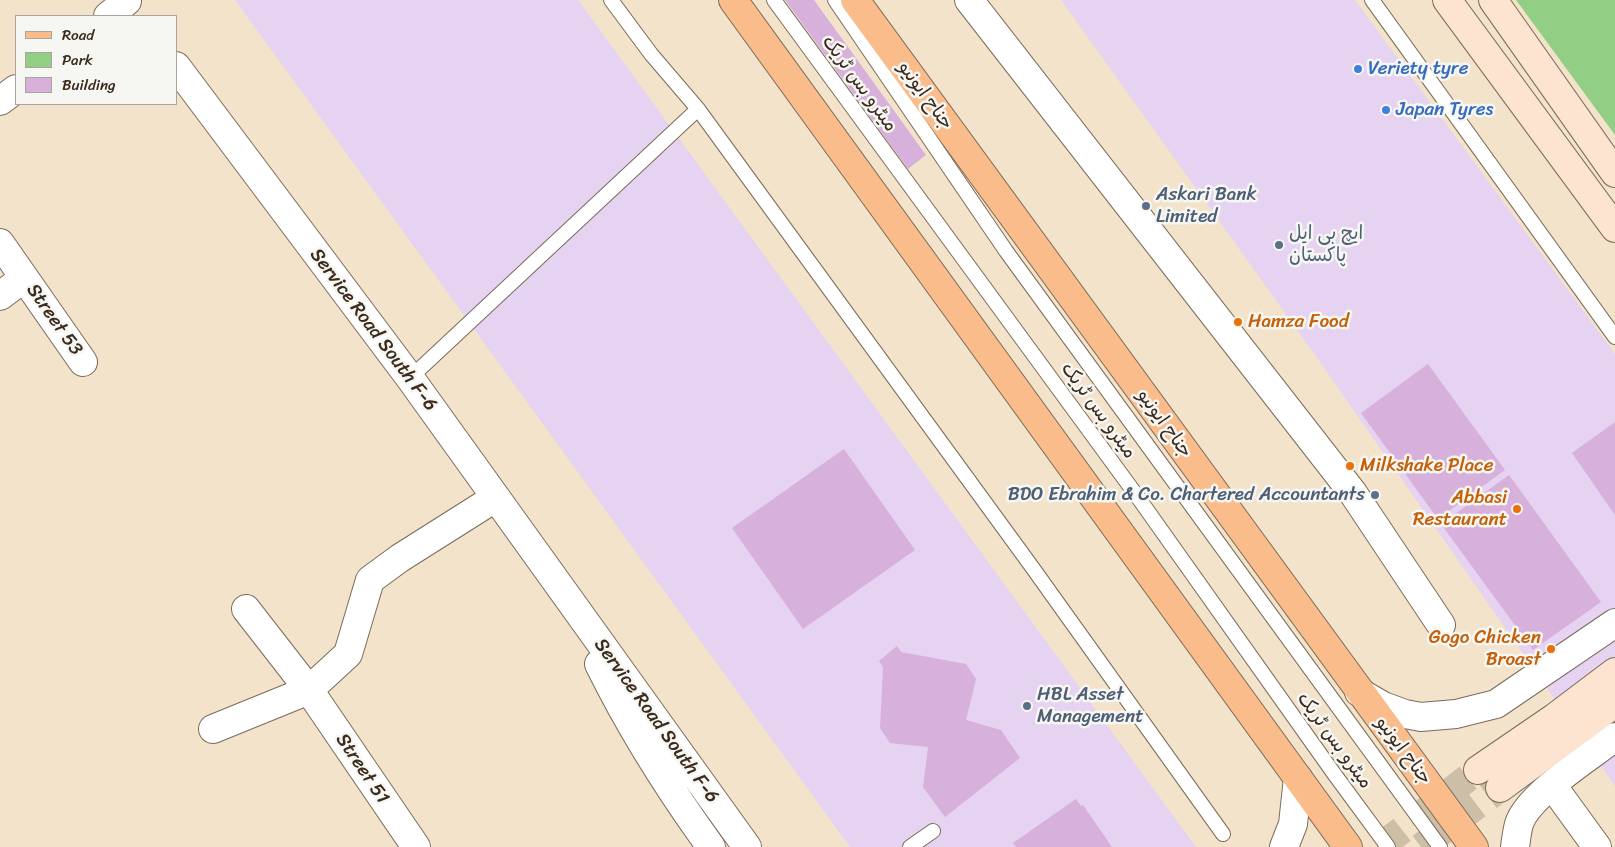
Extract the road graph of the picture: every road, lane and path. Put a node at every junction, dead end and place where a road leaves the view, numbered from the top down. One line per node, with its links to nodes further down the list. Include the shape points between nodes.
1 (611, 0): 13 (lane)
2 (733, 0): 34 (main road)
3 (774, 0): 45 (lane, میٹرو بس ٹریک, via 1132,488)
4 (835, 0): 46 (lane, میٹرو بس ٹریک, via 1006,251)
5 (855, 0): 29 (main road, جناح ایونیو)
6 (969, 0): 26 (street, via 1353,494)
7 (1372, 0): 19 (lane)
8 (1447, 0): 15 (main road)
9 (1493, 0): 14 (main road)
10 (178, 69): 21 (street, Service Road South F-6)
11 (15, 90): 12 (street)
12 (0, 102)
13 (698, 109): 21 (lane); 38 (lane)
14 (1615, 173)
15 (1615, 228)
16 (0, 243): 17 (street, Street 53)
17 (24, 278): 18 (street, Street 53); 20 (street, Street 53)
18 (0, 296)
19 (1615, 336)
20 (84, 362)
21 (410, 378): 22 (street, Service Road South F-6)
22 (496, 498): 23 (street, Service Road South F-6); 28 (street, via 370,580 348,654)
23 (566, 596): 40 (street, Service Road South F-6, via 616,698 674,796); 41 (street, Service Road South F-6)
24 (246, 609): 28 (street, Street 51)
25 (1615, 623): 29 (street, via 1496,704 1456,714 1421,717 1383,706)
26 (1440, 625)
27 (1615, 672): 33 (main road)
28 (308, 690): 31 (street); 39 (street, Street 51)
29 (1359, 692): 47 (main road, جناح ایونیو)
30 (1615, 704): 36 (main road)
31 (213, 729)
32 (1615, 738): 35 (street)
33 (1478, 770)
34 (1298, 778): 43 (street, via 1293,824); 44 (main road)
35 (1552, 785): 48 (street, via 1529,806 1519,823); 49 (street)
36 (1500, 788)
37 (933, 831): 42 (lane)
38 (1223, 834)
39 (416, 847)
40 (711, 847)
41 (747, 847)
42 (910, 847)
43 (1284, 847)
44 (1348, 847)
45 (1388, 847)
46 (1440, 847)
47 (1474, 847)
48 (1515, 847)
49 (1597, 847)

